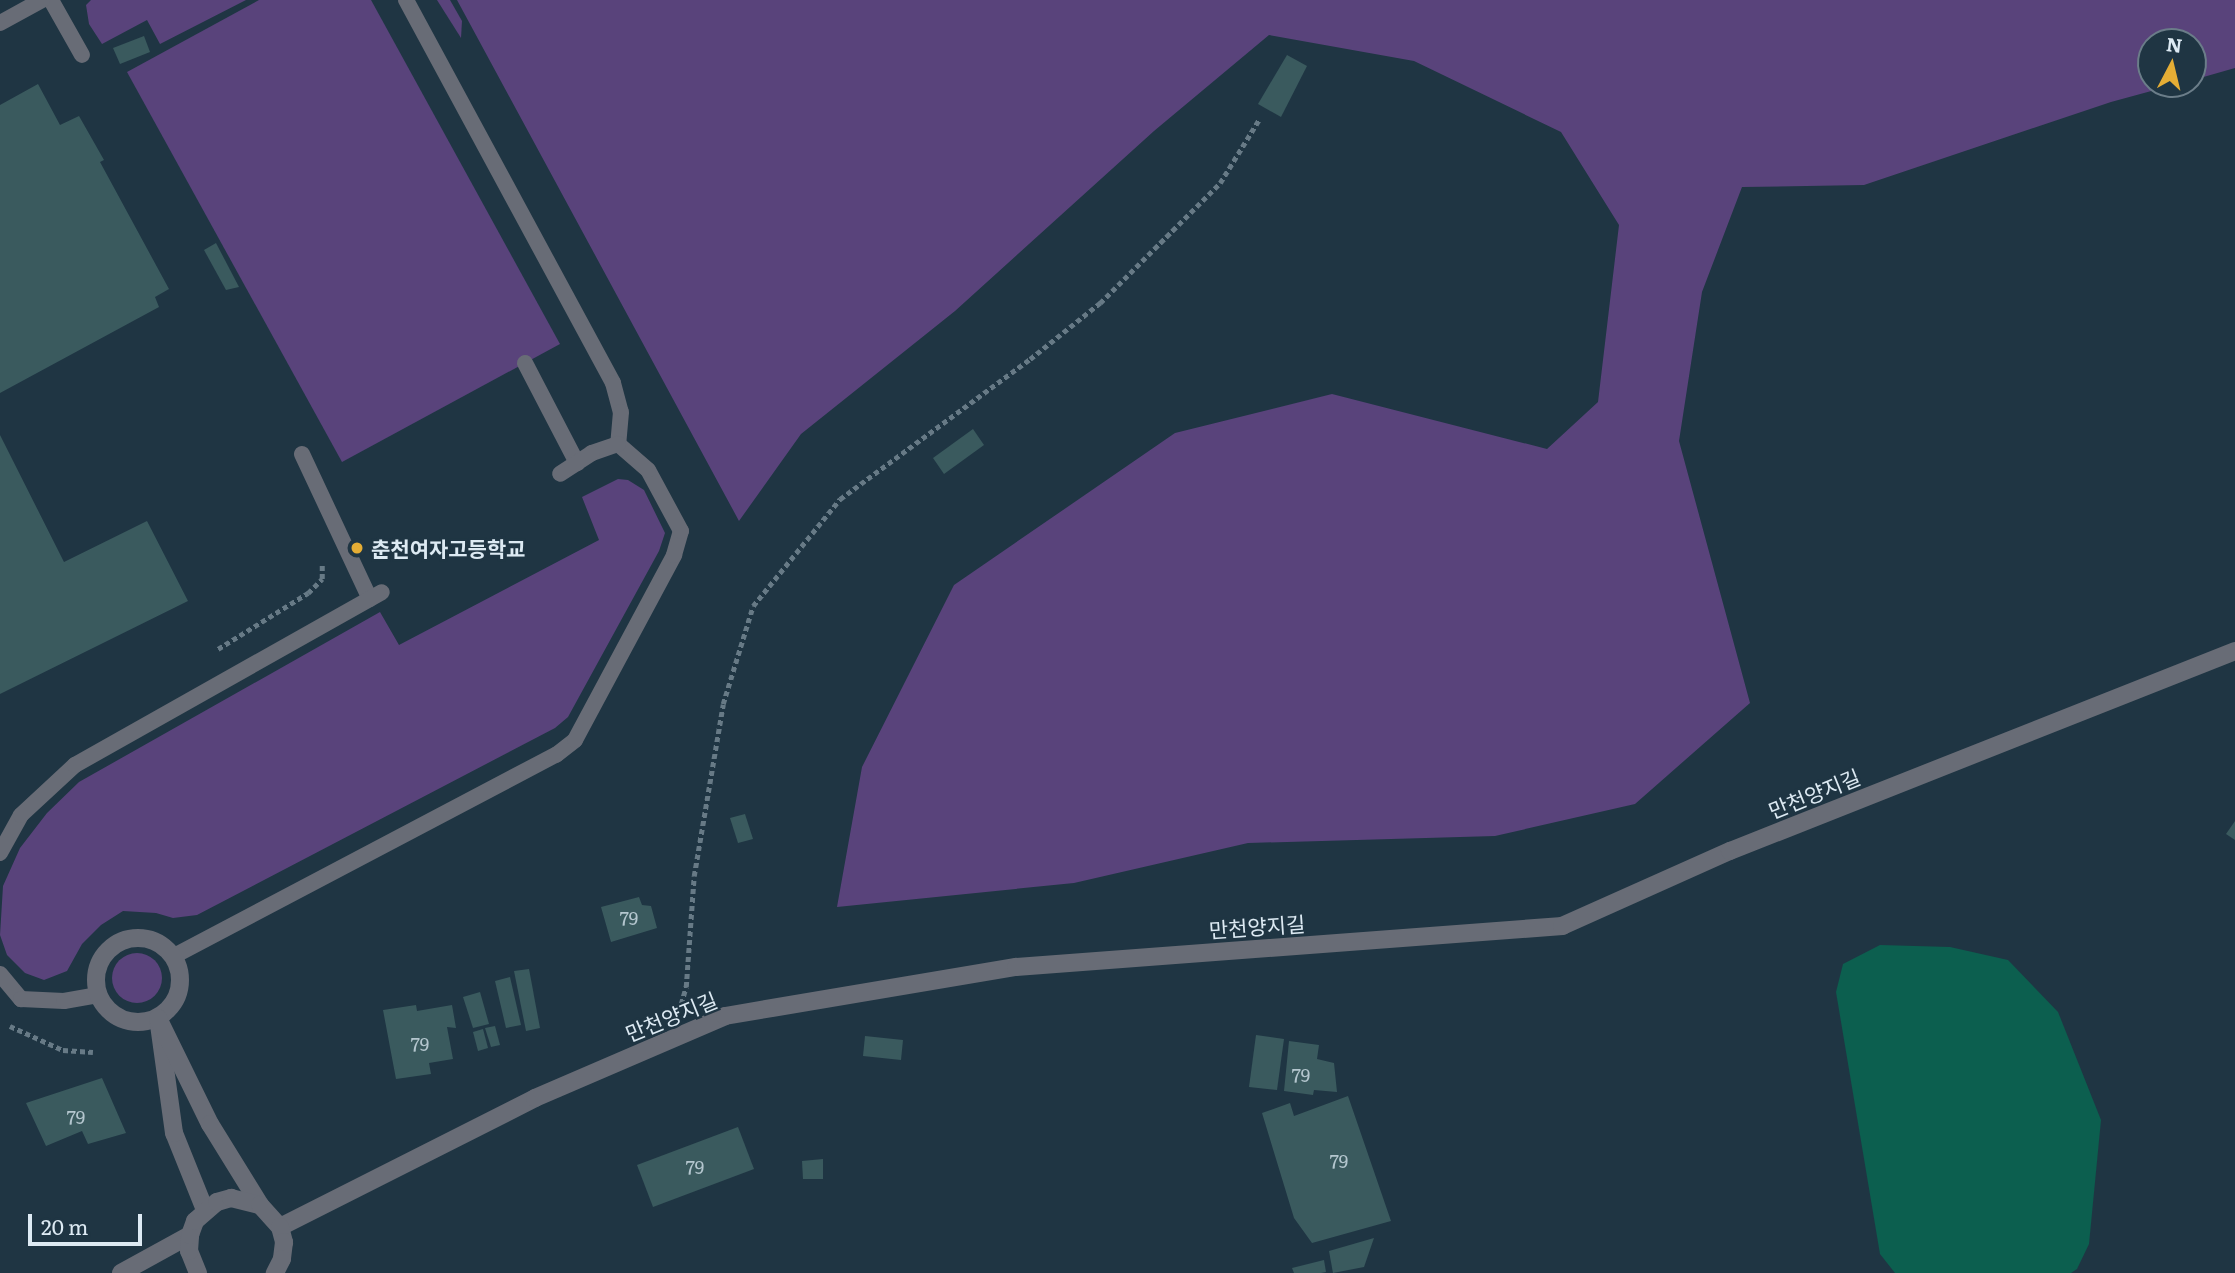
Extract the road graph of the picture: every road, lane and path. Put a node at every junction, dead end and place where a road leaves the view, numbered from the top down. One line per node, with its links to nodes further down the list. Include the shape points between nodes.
1 (42, 0): 4 (lane)
2 (51, 0): 5 (lane)
3 (406, 0): 8 (lane, via 613,383 621,412)
4 (0, 23)
5 (82, 55)
6 (1260, 118): 21 (path, via 1220,183 1100,303 840,499 753,606 723,704 694,876 686,987)
7 (525, 363): 10 (lane)
8 (618, 444): 10 (lane); 16 (lane, via 648,470 681,531 674,555 575,740 556,755)
9 (302, 454): 15 (lane, via 376,596 75,765 21,815)
10 (577, 463): 11 (lane)
11 (560, 474)
12 (321, 554): 13 (path, via 322,579 308,593)
13 (217, 650)
14 (2235, 651): 21 (street, 만천양지길, via 1730,851 1562,926 1016,967 725,1016)
15 (0, 853)
16 (174, 956): 18 (street, via 150,939 123,940 111,947 97,969); 19 (street, via 181,984 169,1010)
17 (0, 974): 18 (lane, via 21,999 64,1001)
18 (99, 995): 19 (street, via 115,1016 143,1022)
19 (158, 1018): 23 (street, via 210,1124); 24 (street, via 174,1133)
20 (0, 1020): 22 (path, via 63,1050)
21 (673, 1038): 25 (street, 만천양지길, via 534,1098)
22 (93, 1052)
23 (260, 1205): 24 (street, via 232,1198); 25 (street)
24 (205, 1210): 26 (street)
25 (279, 1227): 29 (street, via 284,1242)
26 (190, 1235): 27 (street); 28 (street, via 189,1251)
27 (121, 1273)
28 (198, 1273)
29 (275, 1273)

